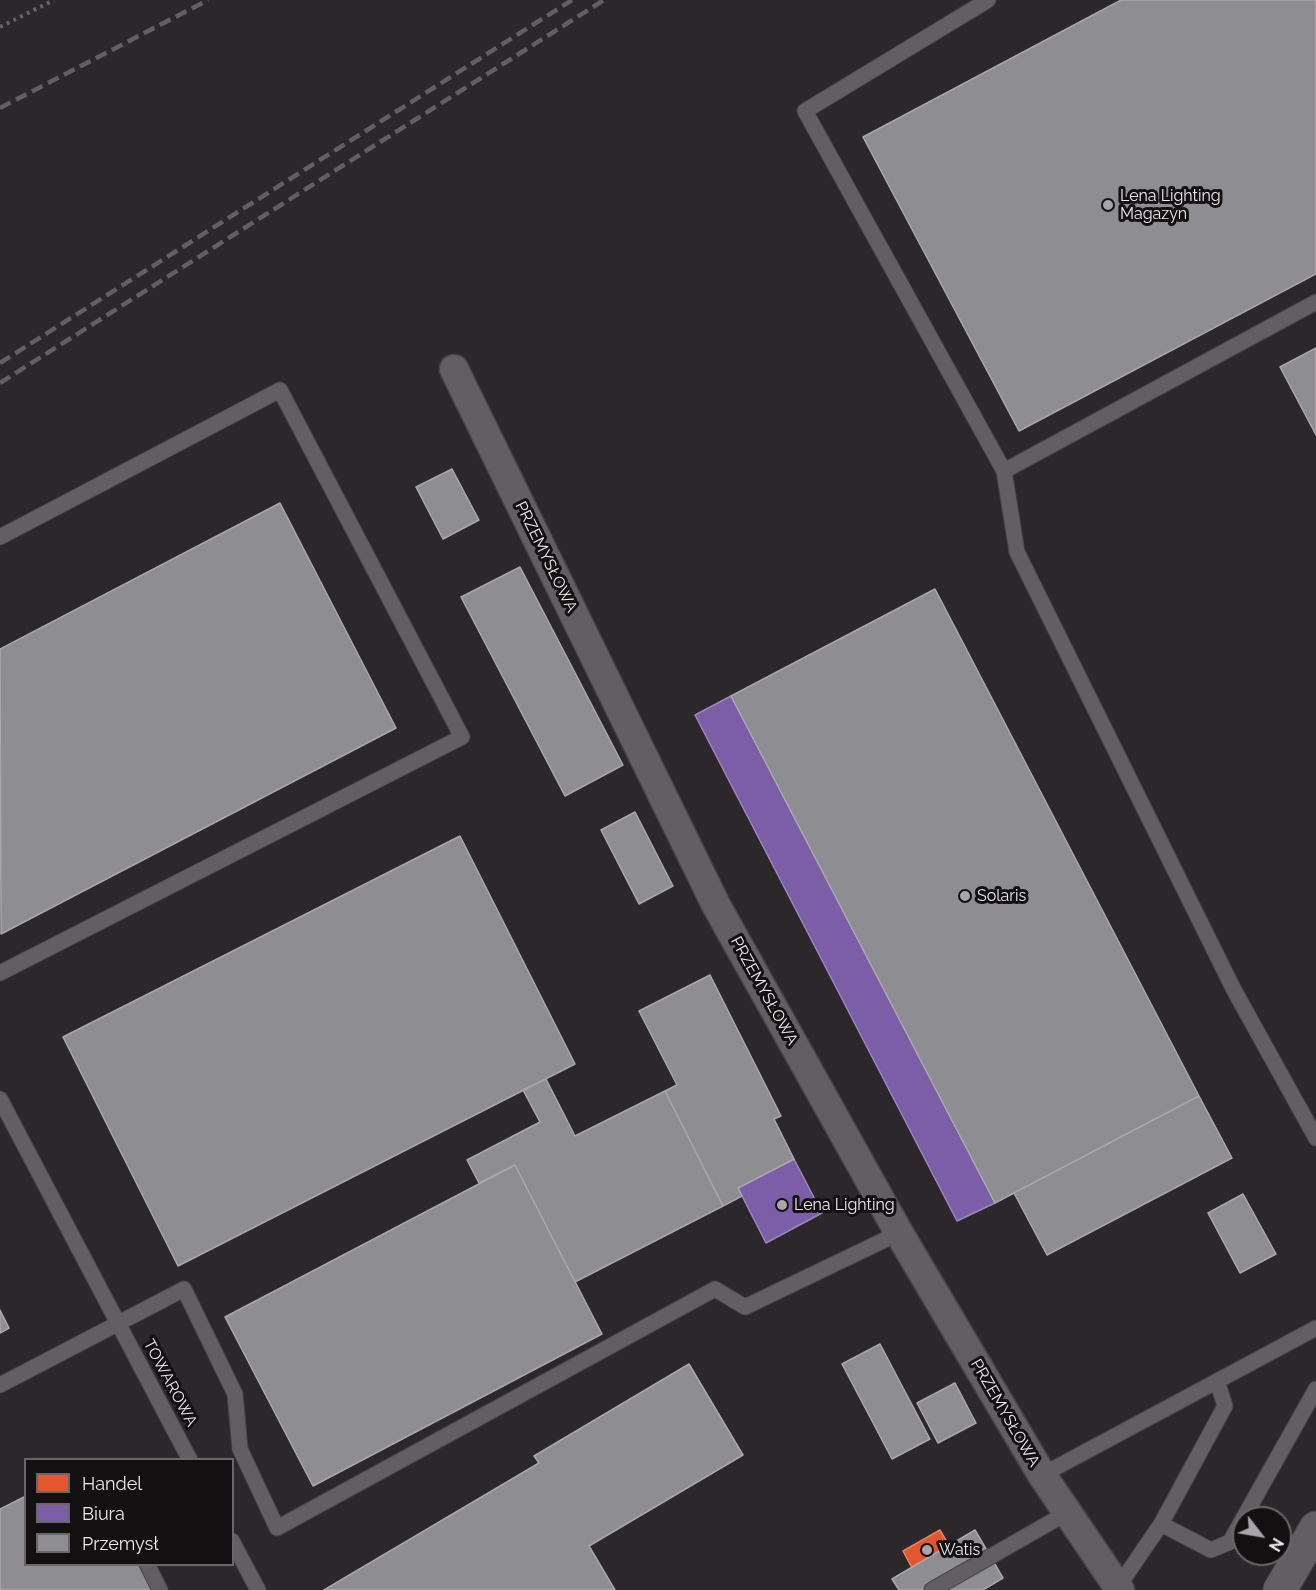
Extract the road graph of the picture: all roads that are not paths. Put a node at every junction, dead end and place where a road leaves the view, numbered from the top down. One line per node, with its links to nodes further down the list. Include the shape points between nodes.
1 (988, 0): 4 (lane, via 805,111)
2 (1316, 302): 4 (lane)
3 (454, 369): 9 (street, PRZEMYSŁOWA, via 716,905)
4 (1004, 471): 8 (lane, via 1017,552 1234,990)
5 (0, 537): 6 (lane, via 280,390 462,737)
6 (0, 973)
7 (0, 1099): 10 (lane, TOWAROWA)
8 (1316, 1138)
9 (899, 1233): 10 (lane, via 745,1307 715,1289 277,1528 240,1449 235,1394 184,1289); 16 (street, PRZEMYSŁOWA)
10 (118, 1323): 13 (lane); 15 (lane, TOWAROWA)
11 (1316, 1328): 12 (lane)
12 (1217, 1381): 16 (lane); 18 (lane, via 1225,1406)
13 (0, 1385)
14 (1316, 1389): 18 (lane, via 1230,1542 1211,1550)
15 (189, 1458)
16 (1042, 1475): 17 (street, PRZEMYSŁOWA)
17 (1065, 1514): 24 (lane); 25 (street, PRZEMYSŁOWA)
18 (1161, 1524): 25 (lane)
19 (1316, 1528): 26 (street)
20 (234, 1545): 23 (lane)
21 (148, 1566): 22 (lane)
22 (160, 1590)
23 (258, 1590)
24 (932, 1590)
25 (1119, 1590)
26 (1280, 1590)

